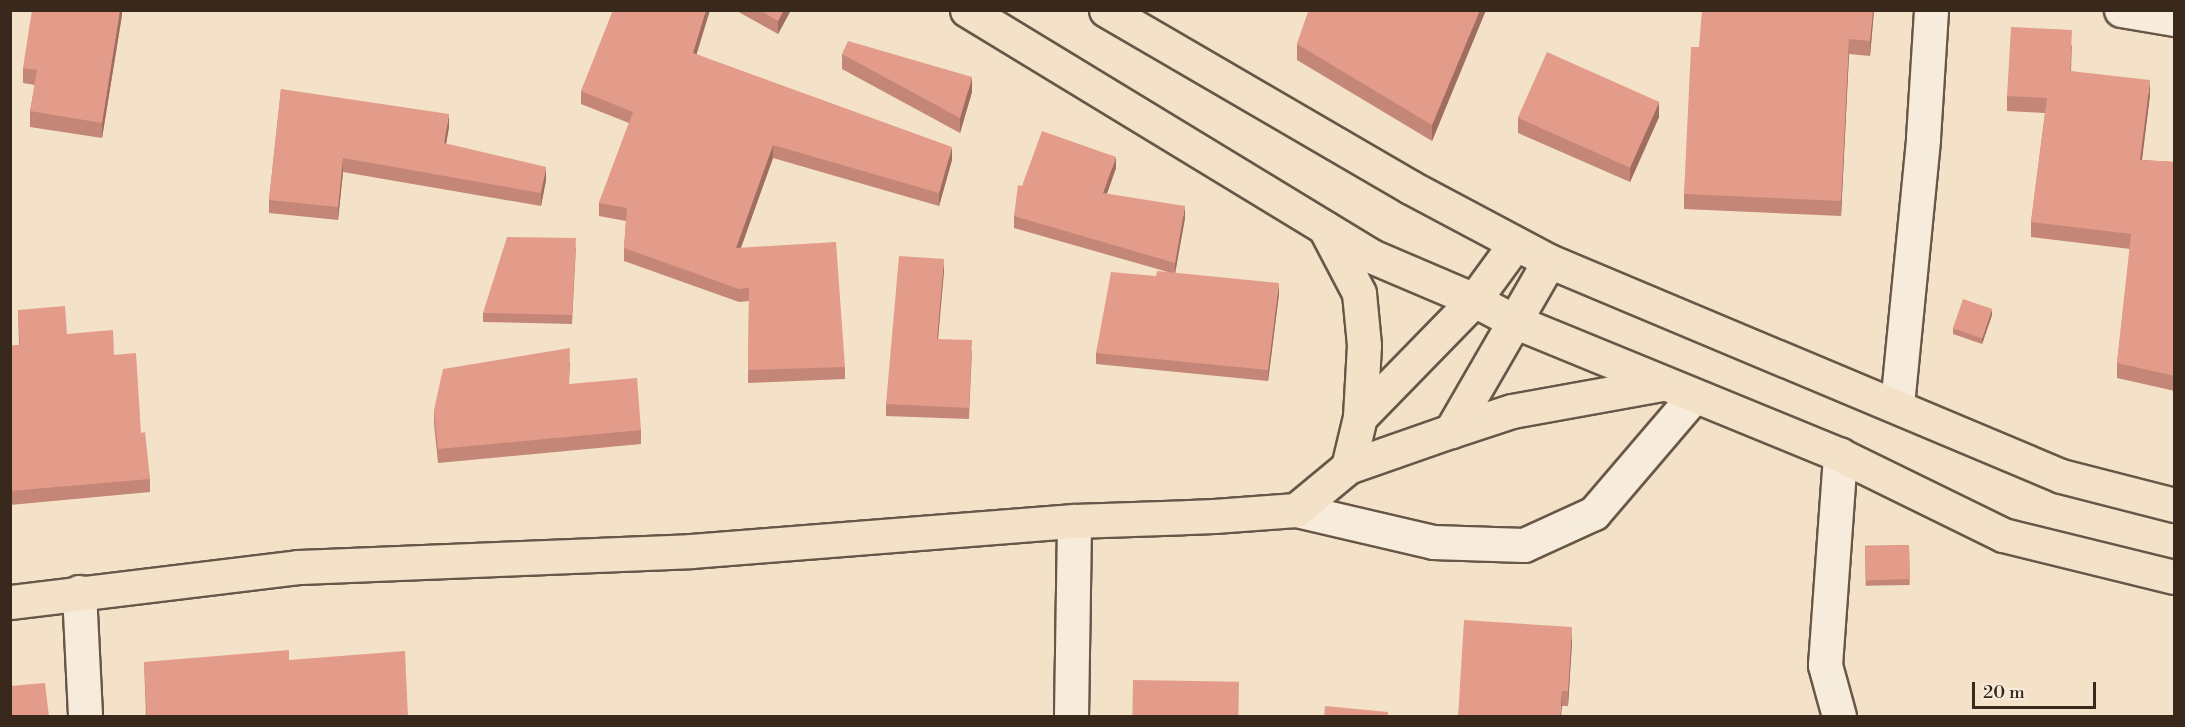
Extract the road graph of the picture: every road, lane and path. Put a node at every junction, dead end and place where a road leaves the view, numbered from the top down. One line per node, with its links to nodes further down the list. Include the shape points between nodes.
1 (967, 10): 6 (main road)
2 (1106, 10): 7 (main road)
3 (1931, 10): 13 (street, via 1923,138)
4 (2121, 10): 5 (street)
5 (2175, 20)
6 (1325, 228): 9 (main road, via 1371,256); 14 (main road, via 1359,293 1364,345)
7 (1515, 244): 8 (main road); 9 (main road)
8 (1549, 261): 10 (main road); 13 (main road)
9 (1474, 300): 10 (main road); 14 (main road)
10 (1516, 322): 11 (main road); 15 (main road)
11 (1662, 384): 12 (main road); 15 (main road, via 1512,411)
12 (1694, 396): 16 (main road); 19 (street, via 1594,513 1524,545 1433,542)
13 (1897, 405): 18 (main road, via 2061,476)
14 (1360, 417): 17 (main road)
15 (1451, 430): 17 (main road)
16 (1840, 455): 21 (main road, via 2003,535); 26 (street, via 1825,665)
17 (1348, 467): 19 (main road)
18 (2175, 505)
19 (1296, 510): 20 (main road)
20 (1074, 521): 22 (main road, via 691,551 298,567); 25 (street)
21 (2175, 577)
22 (79, 591): 23 (main road); 24 (street)
23 (10, 602)
24 (86, 717)
25 (1071, 717)
26 (1839, 717)

